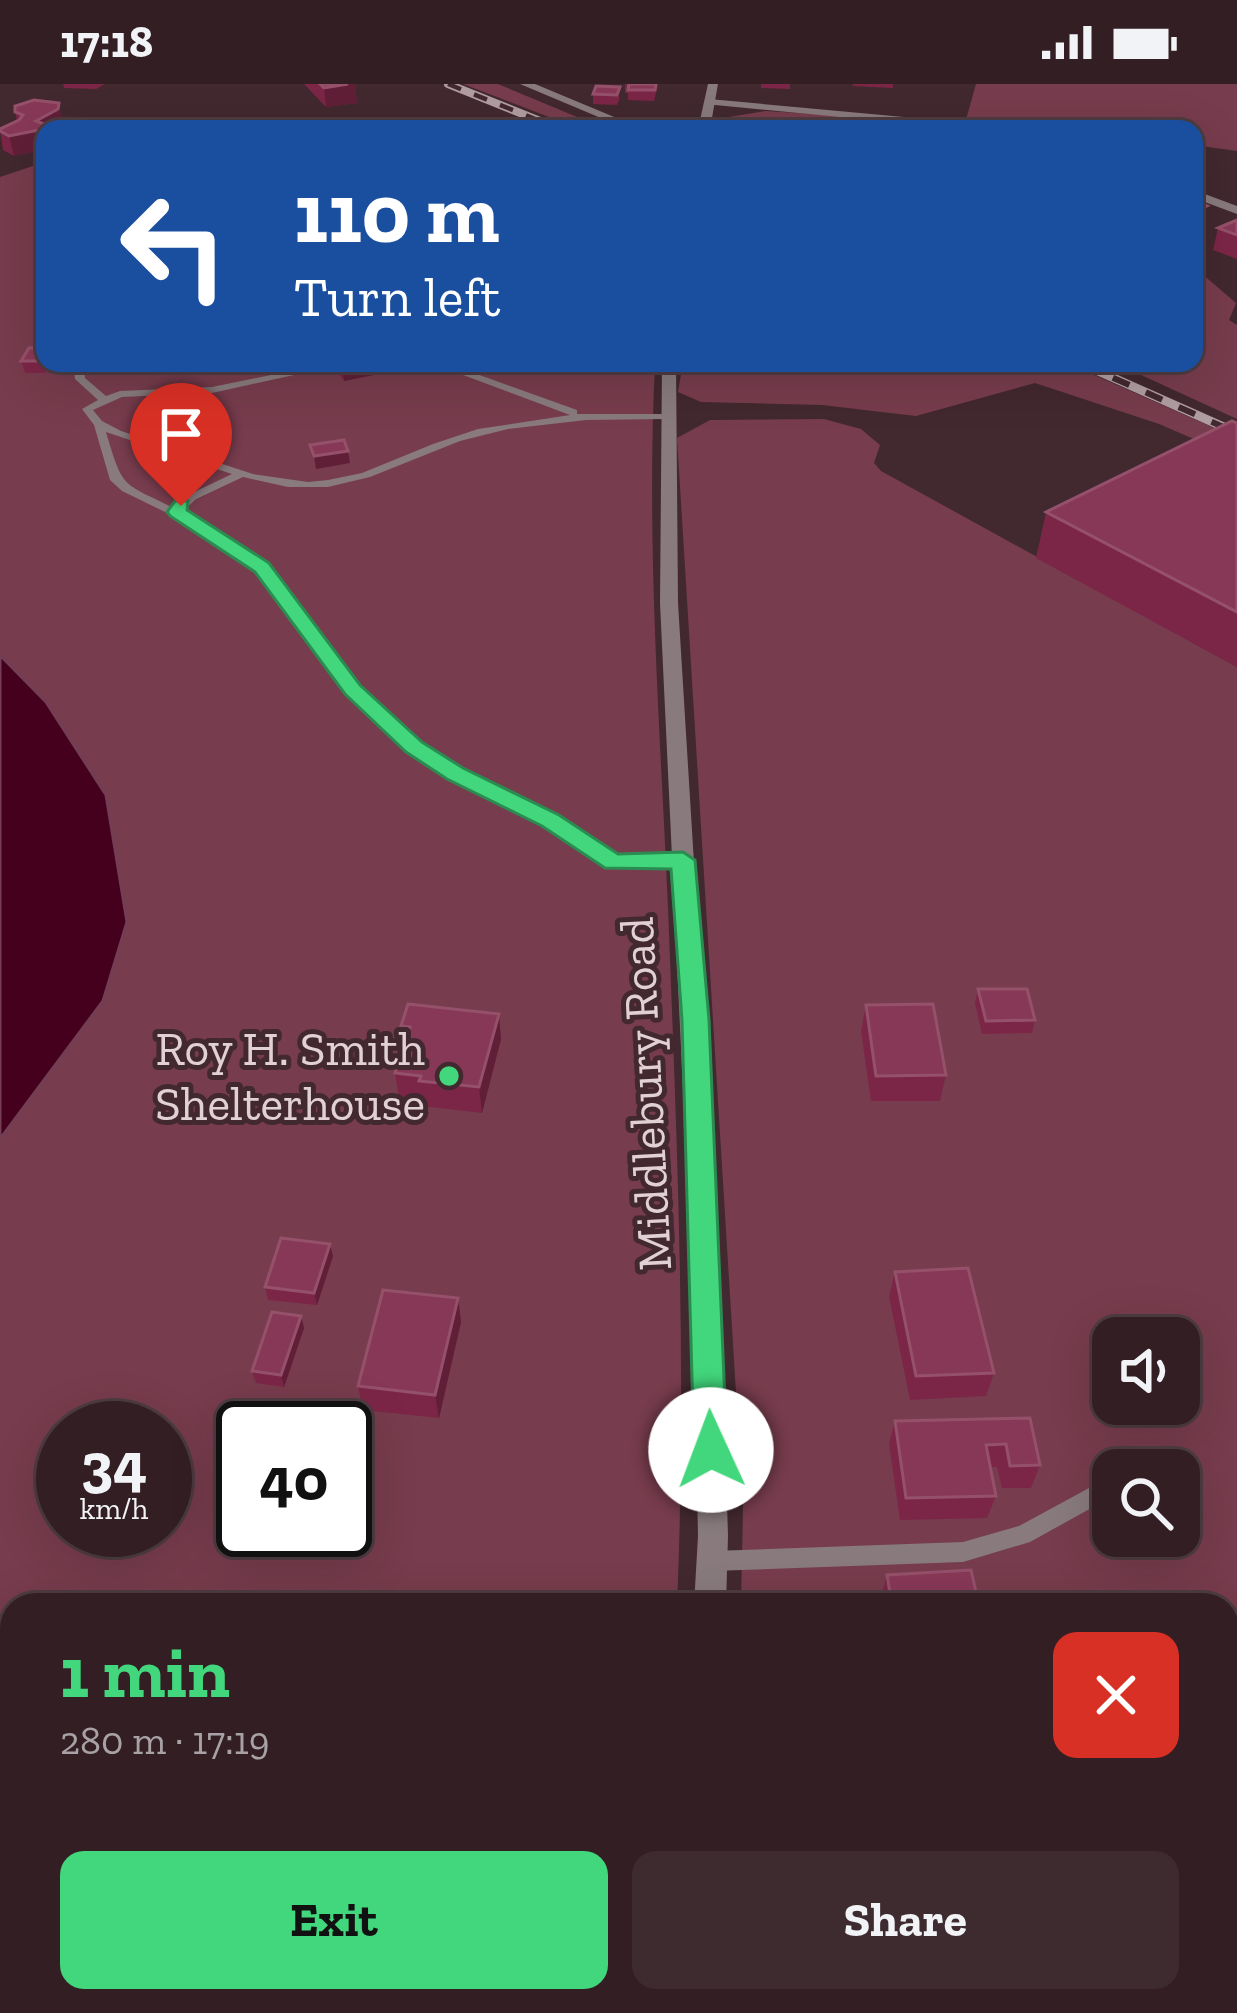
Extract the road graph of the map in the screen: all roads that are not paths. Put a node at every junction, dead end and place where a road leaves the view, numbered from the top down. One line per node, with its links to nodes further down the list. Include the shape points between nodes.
1 (525, 84): 4 (street)
2 (713, 84): 3 (street)
3 (709, 102): 5 (street); 6 (street)
4 (615, 120)
5 (706, 120)
6 (904, 120)
7 (1203, 197): 8 (street)
8 (1237, 210)
9 (79, 372): 13 (lane)
10 (306, 372): 13 (lane)
11 (461, 372): 14 (lane)
12 (668, 372): 15 (street, Middlebury Road)
13 (103, 399): 16 (lane, via 87,409)
14 (579, 414): 15 (lane); 17 (lane, via 461,438 354,481 310,485)
15 (666, 416): 19 (street, Middlebury Road)
16 (99, 426): 17 (lane); 18 (lane, via 114,478)
17 (240, 475): 18 (lane)
18 (177, 512): 19 (lane, via 262,567 353,689 414,747 613,862)
19 (683, 860): 21 (street, Middlebury Road)
20 (1092, 1497): 21 (lane, via 1022,1535 963,1552)
21 (712, 1561): 22 (street, Middlebury Road)
22 (711, 1593)

